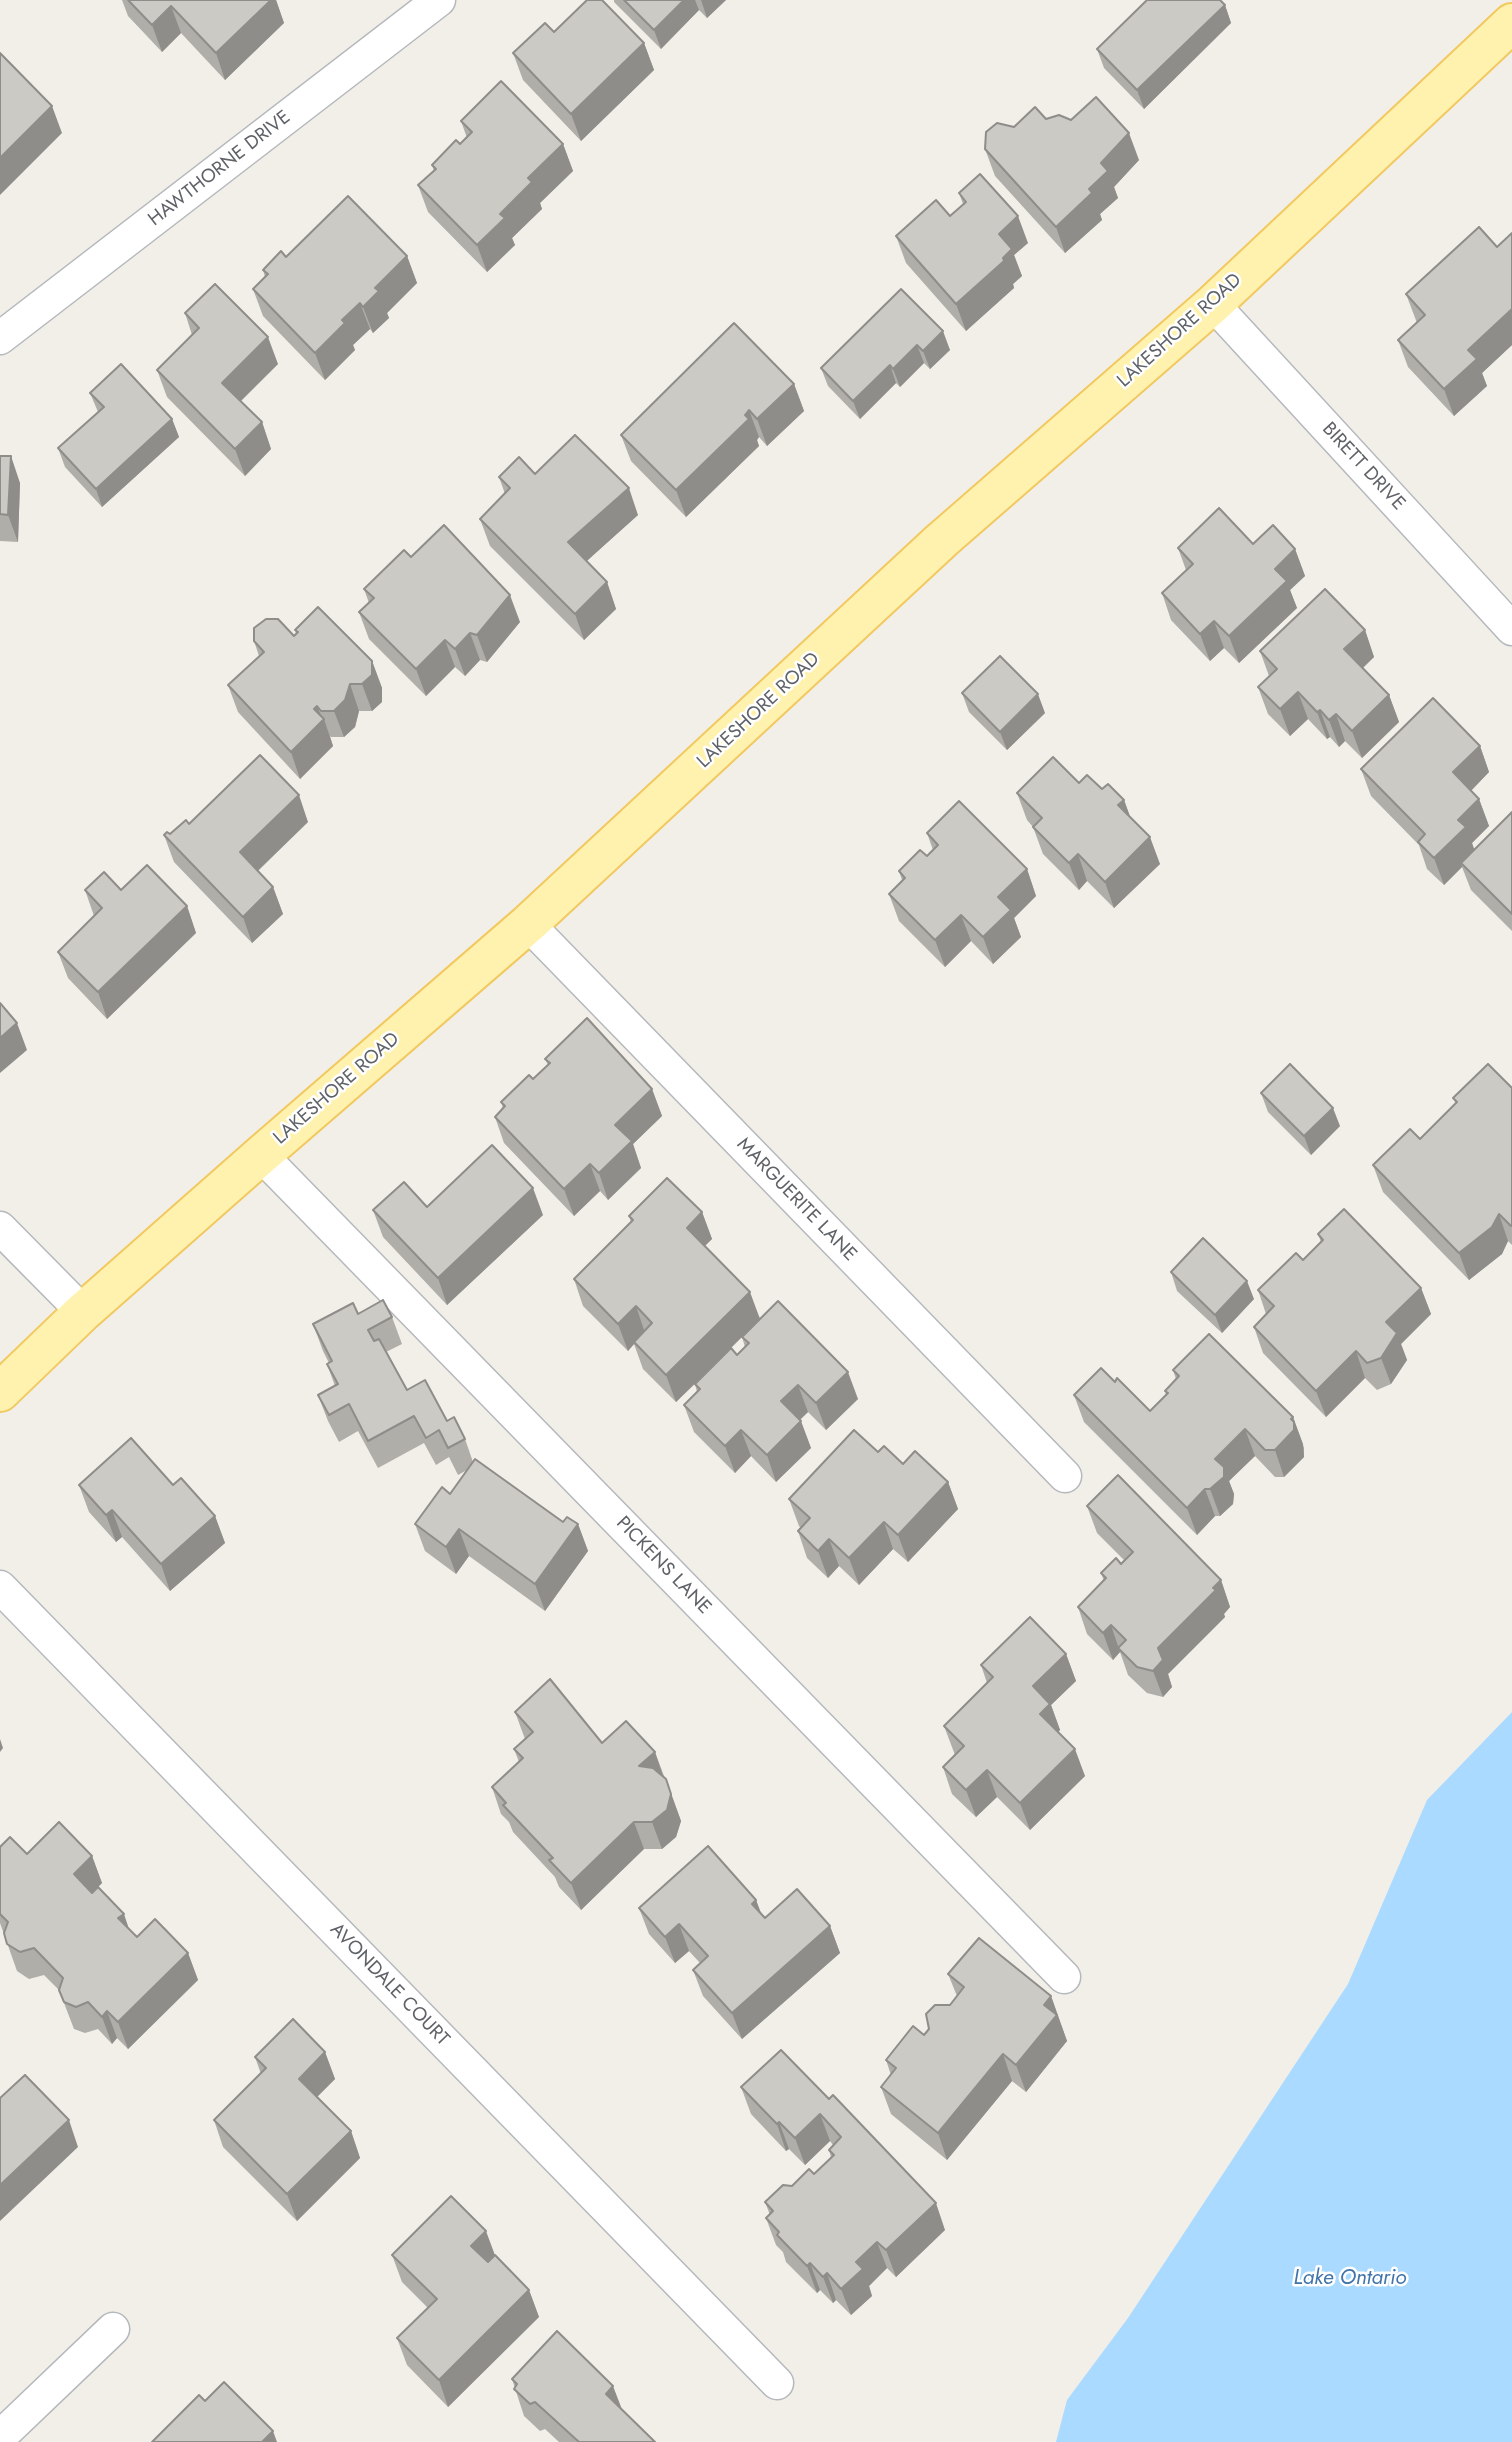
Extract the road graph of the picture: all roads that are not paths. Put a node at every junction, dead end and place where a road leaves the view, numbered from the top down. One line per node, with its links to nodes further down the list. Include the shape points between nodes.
1 (439, 0): 4 (street, HAWTHORNE DRIVE)
2 (1512, 23): 3 (main road, LAKESHORE ROAD)
3 (1213, 304): 5 (street, BIRETT DRIVE); 6 (main road, LAKESHORE ROAD, via 942,540)
4 (0, 338)
5 (1512, 629)
6 (528, 924): 7 (main road, LAKESHORE ROAD); 11 (street, MARGUERITE LANE)
7 (261, 1155): 9 (main road, LAKESHORE ROAD); 13 (street, PICKENS LANE)
8 (0, 1228): 9 (street)
9 (83, 1312): 10 (main road, LAKESHORE ROAD)
10 (0, 1391)
11 (1065, 1476)
12 (0, 1587): 15 (street, AVONDALE COURT)
13 (1064, 1977)
14 (113, 2329): 16 (street)
15 (778, 2384)
16 (0, 2437)

